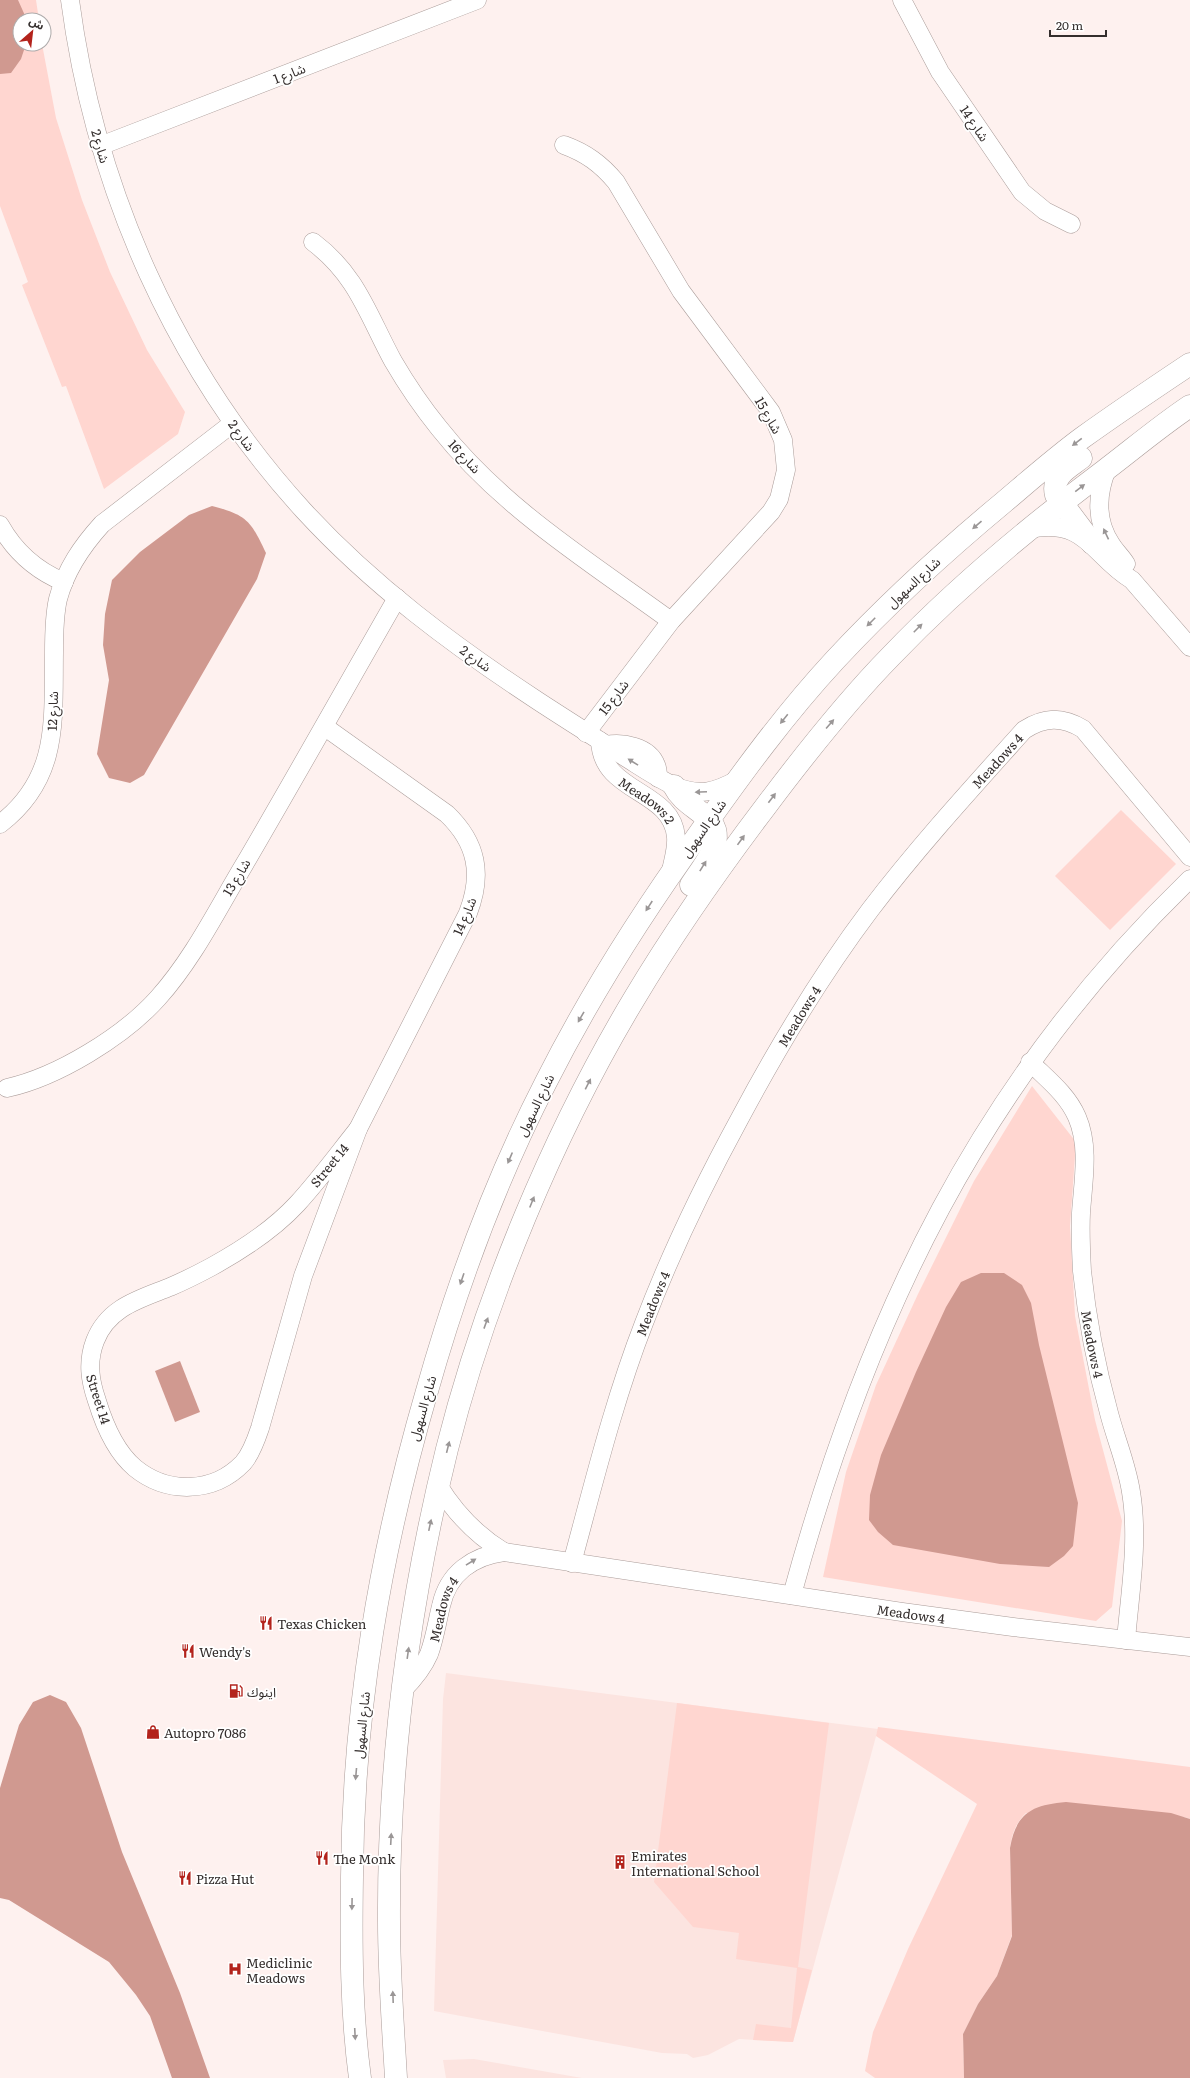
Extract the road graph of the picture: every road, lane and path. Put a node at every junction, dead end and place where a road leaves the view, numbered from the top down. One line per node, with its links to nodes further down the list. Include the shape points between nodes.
1 (70, 0): 5 (street, شارع 2, via 81,68)
2 (477, 0): 5 (street, شارع 1)
3 (902, 0): 6 (street, شارع 14, via 940,72 1022,192 1045,211)
4 (564, 145): 20 (street, شارع 15, via 579,150 593,159 616,182 677,284 771,412 783,440 786,454 785,477 779,499 771,512)
5 (100, 146): 11 (street, شارع 2, via 125,219 155,290 191,358)
6 (1072, 224)
7 (313, 242): 20 (street, شارع 16, via 349,277 407,384 440,430 478,472 541,527)
8 (1190, 364): 9 (main road, شارع السهول)
9 (1161, 384): 13 (main road, via 1110,433 1059,475 1054,488); 24 (main road, شارع السهول, one-way to 24, via 1054,460 943,553 819,678)
10 (1190, 406): 12 (main road)
11 (233, 423): 18 (street, شارع 12, via 102,524 80,551); 19 (street, شارع 2, via 267,469 305,513)
12 (1107, 469): 13 (main road, one-way to 12); 17 (street, one-way to 12, via 1124,560 1107,537 1099,515 1098,499)
13 (1062, 502): 15 (main road); 16 (main road)
14 (0, 525): 18 (street, via 25,559)
15 (1029, 529): 16 (street, via 1042,527 1069,530); 32 (main road, one-way to 15, via 719,869 818,738 889,658 927,620)
16 (1092, 543): 17 (street)
17 (1132, 580): 21 (street)
18 (64, 582): 28 (street, شارع 12, via 55,618 52,724 48,756 28,795)
19 (397, 598): 22 (street, شارع 13); 23 (street, شارع 2, via 471,655)
20 (671, 621): 23 (street, شارع 15)
21 (1190, 647)
22 (325, 727): 34 (street, شارع 13, via 172,982 141,1015 105,1043 42,1077); 35 (street, شارع 14, via 447,814 457,824 471,847 476,873 476,887 468,913)
23 (597, 740): 25 (street, Meadows 2, one-way to 23, via 650,756 626,744); 26 (street, Meadows 2, via 602,757 611,772)
24 (737, 780): 25 (street, one-way to 25, via 704,793 687,791); 27 (main road, شارع السهول)
25 (666, 782): 26 (street); 27 (main road, via 684,800)
26 (654, 802): 30 (street, Meadows 2, via 668,816 675,830 676,846)
27 (710, 818): 30 (main road, شارع السهول); 32 (main road, one-way to 27, via 667,927 713,849 716,833)
28 (0, 824)
29 (1190, 857): 38 (street, Meadows 4, via 1083,729 1072,722 1060,719 1047,719 1034,723 1024,730 938,826 870,911 807,1000 778,1046 703,1186 662,1278 631,1359)
30 (670, 874): 43 (main road, شارع السهول, one-way to 43, via 575,1026 515,1145 465,1269 404,1471 372,1622 353,1809 352,1916 355,2021)
31 (1190, 879): 33 (street, via 1106,966)
32 (633, 1000): 36 (main road, one-way to 32, via 459,1406 509,1259 564,1130)
33 (1030, 1062): 39 (street, via 988,1125 942,1203 888,1314 843,1429); 40 (street, Meadows 4, via 1066,1098 1077,1117 1083,1139 1082,1269 1088,1323 1099,1376 1132,1492 1133,1545)
34 (7, 1088)
35 (358, 1129): 35 (street, Street 14, via 297,1204 266,1232 198,1274 122,1307 102,1328 95,1340 89,1369 100,1412 120,1451 134,1467 157,1482 175,1487 194,1488 213,1483 229,1475 243,1462 253,1446 304,1276)
36 (438, 1485): 37 (street, Meadows 4, via 466,1523); 42 (main road, one-way to 36, via 423,1557)
37 (504, 1552): 38 (street, Meadows 4); 42 (street, Meadows 4, one-way to 37, via 413,1680 429,1655 441,1604 453,1578 476,1559)
38 (572, 1562): 39 (street, Meadows 4)
39 (792, 1595): 40 (street, Meadows 4, via 1013,1628)
40 (1126, 1640): 41 (street, Meadows 4)
41 (1190, 1647)
42 (402, 1691): 44 (main road, one-way to 42, via 389,1910 394,1790)
43 (360, 2078)
44 (396, 2078)

